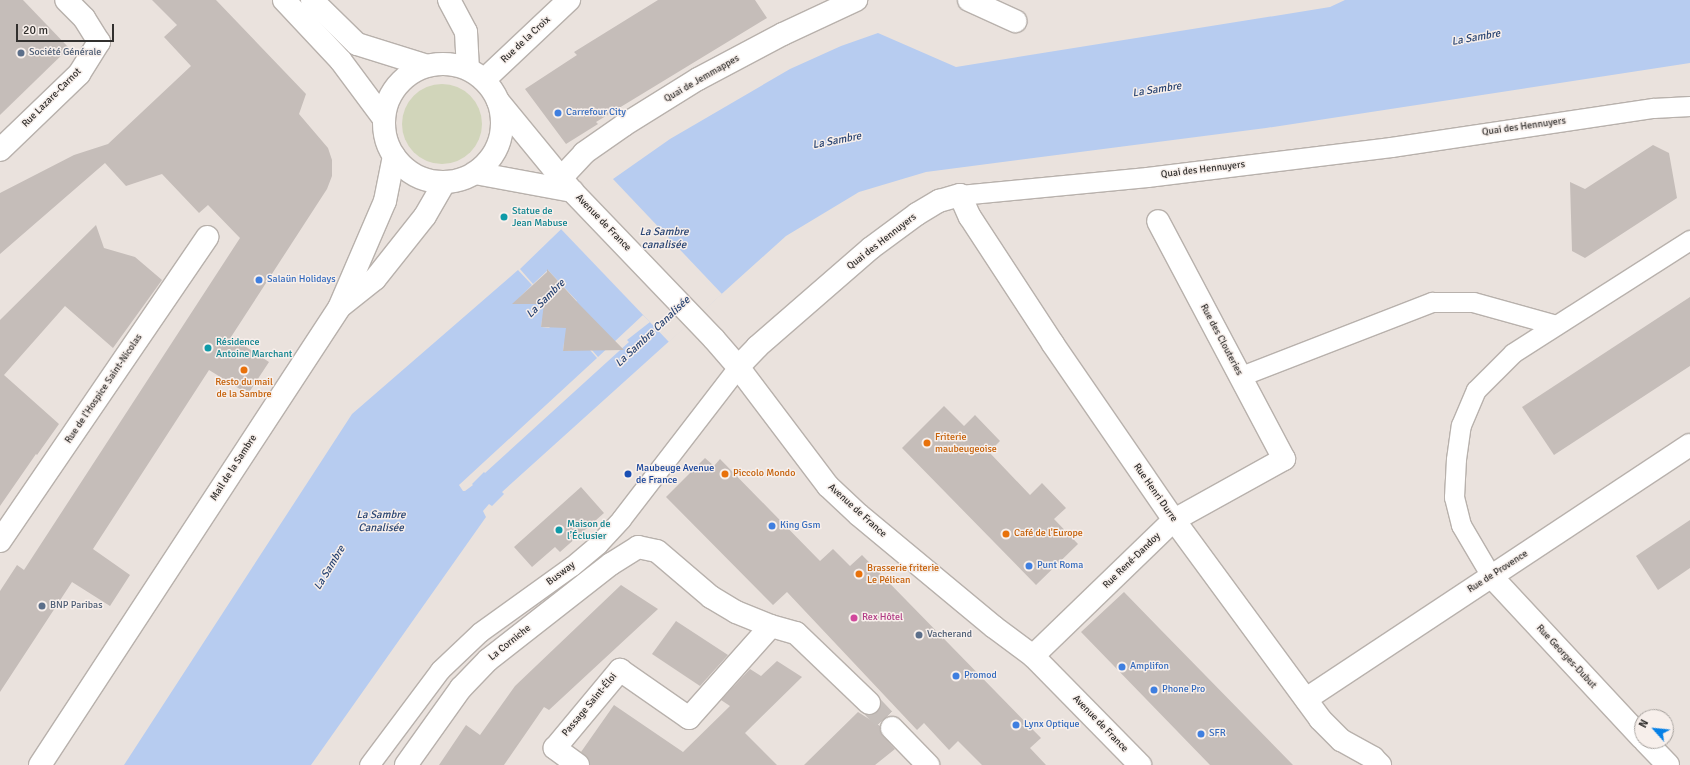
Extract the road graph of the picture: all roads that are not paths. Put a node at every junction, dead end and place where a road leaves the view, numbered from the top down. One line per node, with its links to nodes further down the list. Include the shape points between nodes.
1 (66, 0): 14 (street, Rue Lazare-Carnot, via 84,18 99,42 79,74)
2 (284, 0): 13 (street, via 341,62)
3 (312, 0): 9 (street, via 357,44)
4 (449, 0): 10 (street, via 466,32)
5 (569, 0): 10 (street, Rue de la Croix)
6 (856, 0): 18 (street, Quai de Jemmappes, via 783,34 698,80 624,125 584,153)
7 (969, 0): 8 (street)
8 (1015, 21)
9 (426, 66): 10 (street, via 455,65); 13 (street, via 410,74 397,86 388,102)
10 (476, 75): 11 (street)
11 (498, 101): 16 (street, via 502,121 499,141 490,159); 18 (street, Avenue de France)
12 (1690, 106): 19 (lane, Quai des Hennuyers, via 1653,108 1391,147 1147,177)
13 (384, 120): 15 (street, via 386,139)
14 (0, 150)
15 (394, 156): 17 (street, via 414,174 426,180); 23 (street, Mail de la Sambre, via 385,201)
16 (475, 173): 17 (street, via 461,180); 18 (street)
17 (446, 182): 23 (street, via 425,216 375,279)
18 (570, 188): 25 (street, Avenue de France)
19 (960, 195): 25 (street, Quai des Hennuyers, via 939,202 917,214 872,248 757,347); 29 (street, Rue Henri Durre, via 970,217)
20 (1158, 221): 26 (street, Rue des Clouteries)
21 (207, 237): 30 (street, Rue de l'Hospice Saint-Nicolas)
22 (1690, 240): 24 (lane)
23 (339, 308): 39 (street, Mail de la Sambre)
24 (1556, 325): 26 (lane, via 1473,302 1432,302); 31 (lane, via 1513,353 1476,390 1461,425 1454,497 1460,525)
25 (738, 367): 33 (street, Avenue de France, via 828,486 859,515 994,627); 40 (lane, Busway, via 598,544 572,566 480,632 440,670)
26 (1241, 376): 28 (street, Rue des Clouteries)
27 (1690, 445): 31 (street, Rue de Provence)
28 (1284, 459): 29 (street, Rue René-Dandoy)
29 (1174, 520): 33 (street, Rue René-Dandoy); 34 (street, Rue Henri Durre)
30 (0, 541)
31 (1491, 576): 34 (street, Rue de Provence); 37 (street, Rue Georges-Dubut)
32 (771, 626): 35 (street, via 796,633); 41 (street, La Corniche, via 736,612 711,597 657,551 638,547 610,564 488,660 461,688); 42 (street, Passage Saint-Éloi, via 689,718 620,670 555,748)
33 (1033, 656): 44 (street, Avenue de France)
34 (1306, 699): 45 (street, Rue Henri Durre, via 1320,719 1341,740 1373,758)
35 (869, 703)
36 (892, 728): 43 (street)
37 (1634, 729)
38 (1653, 749): 46 (street)
39 (40, 765)
40 (369, 765)
41 (406, 765)
42 (578, 765)
43 (928, 765)
44 (1140, 765)
45 (1380, 765)
46 (1668, 765)

